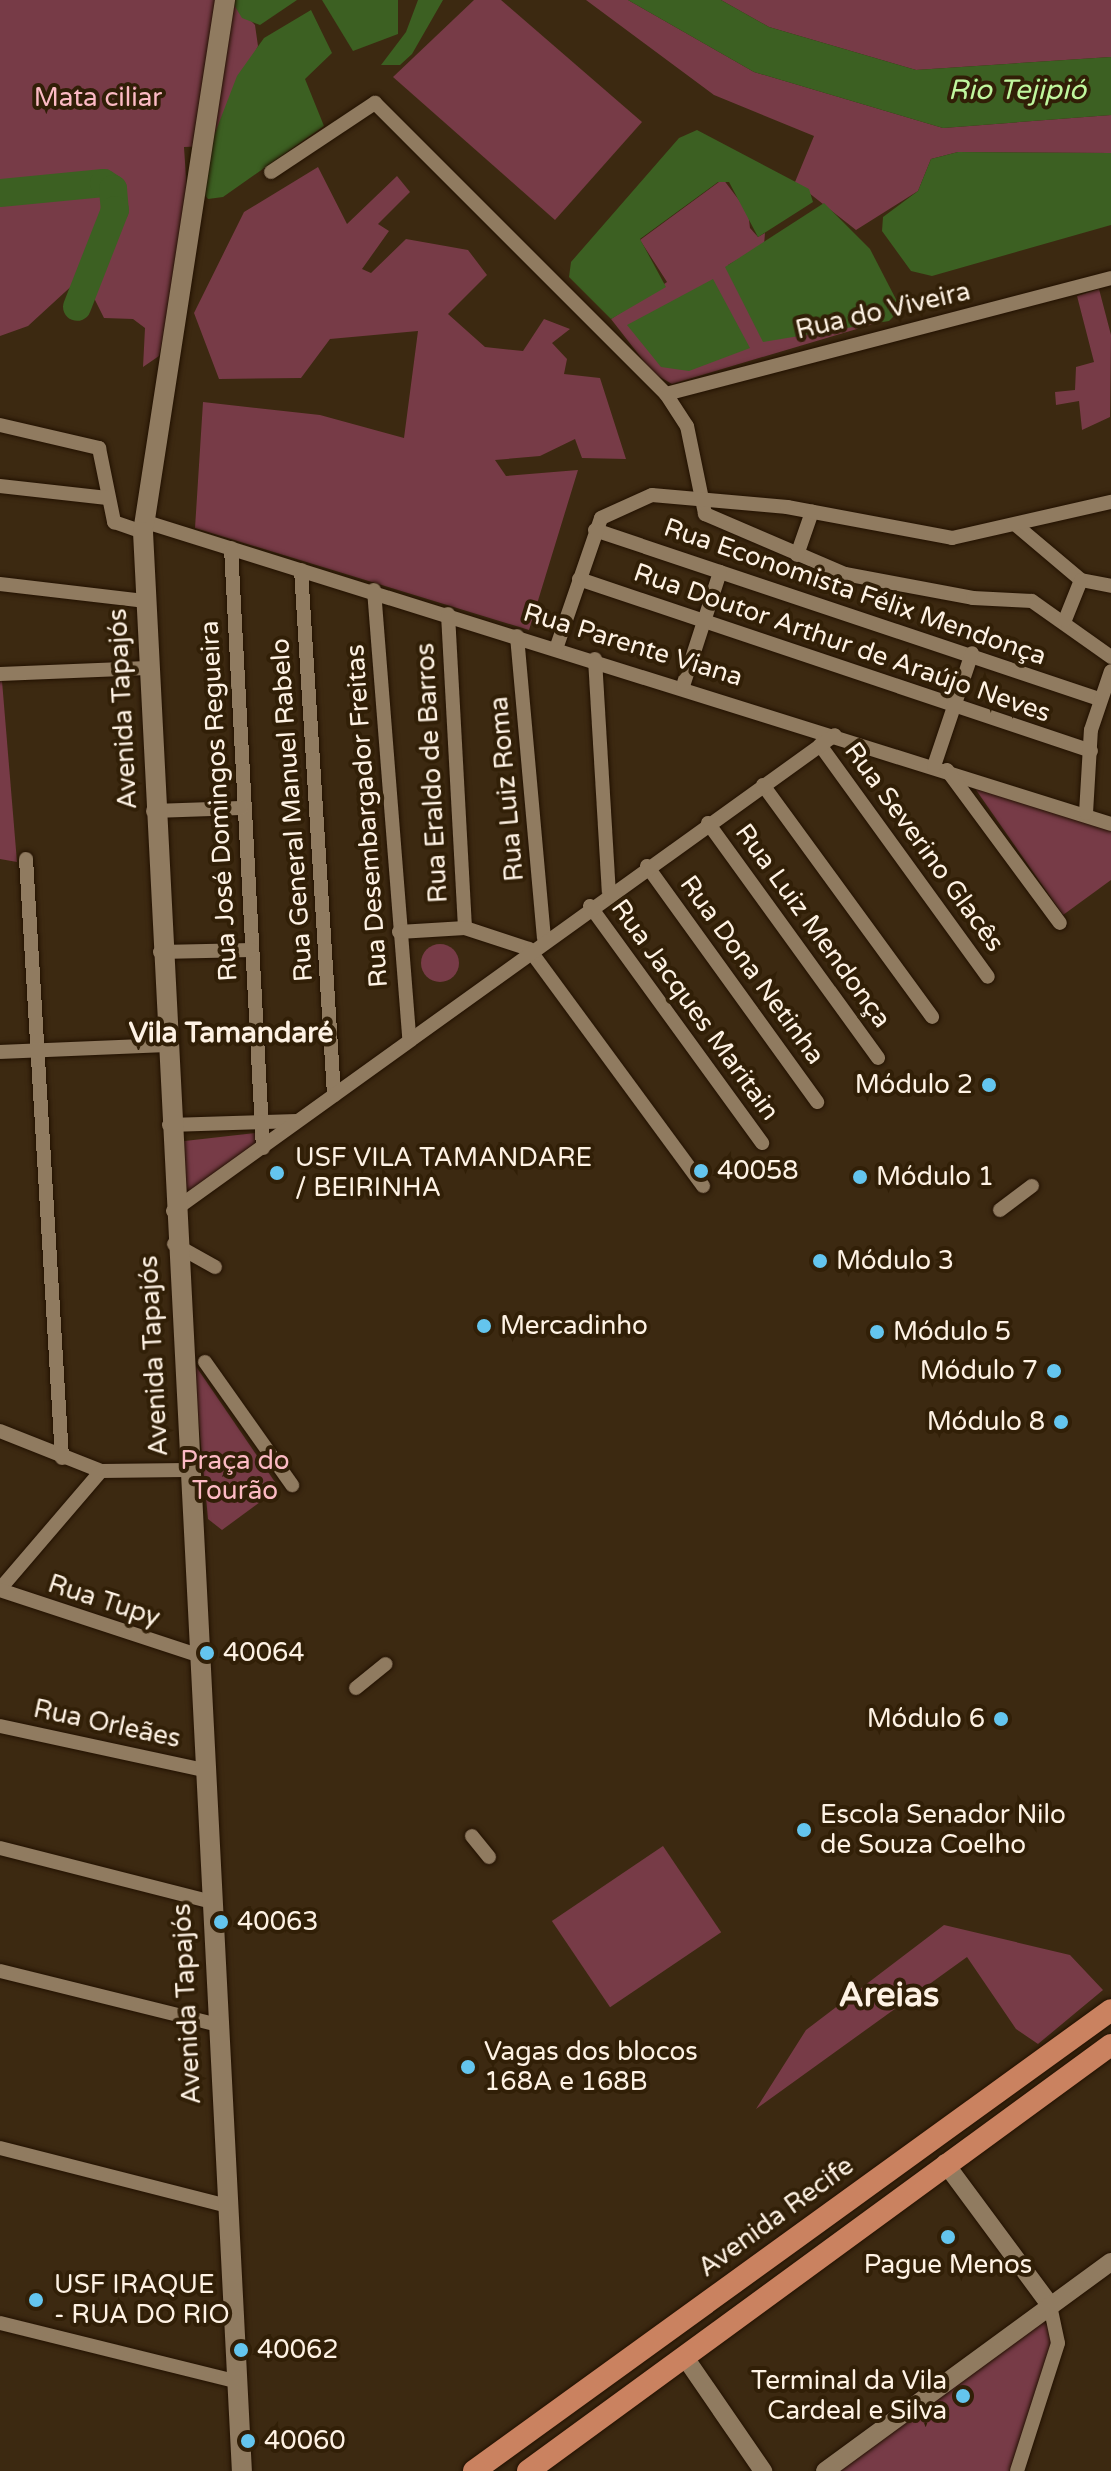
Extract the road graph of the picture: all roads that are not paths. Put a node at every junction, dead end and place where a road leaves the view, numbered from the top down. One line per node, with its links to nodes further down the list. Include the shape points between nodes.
1 (225, 0): 11 (main road, Avenida Tapajós)
2 (271, 172): 4 (street, via 368,104 379,107)
3 (1111, 278): 4 (street, Rua do Viveira)
4 (666, 394): 7 (street, via 692,445)
5 (0, 425): 8 (street, via 99,448)
6 (0, 486): 8 (street)
7 (697, 497): 10 (street); 13 (street, via 632,500 601,518); 15 (street, via 712,519)
8 (107, 498): 11 (street, Rua Parente Viana, via 117,526)
9 (1111, 502): 12 (street)
10 (812, 512): 12 (street, via 931,537); 15 (street)
11 (143, 526): 14 (street, Rua Parente Viana); 23 (main road, Avenida Tapajós)
12 (1017, 526): 19 (street)
13 (595, 530): 17 (street, Rua Economista Félix Mendonça); 18 (street)
14 (231, 548): 16 (street, Rua Parente Viana); 43 (street, Rua José Domingos Regueira)
15 (797, 555): 25 (street, via 854,576 973,598 1026,599)
16 (301, 570): 22 (street, Rua Parente Viana); 66 (street, Rua General Manuel Rabelo)
17 (720, 572): 26 (street); 29 (street, Rua Economista Félix Mendonça)
18 (579, 579): 26 (street, Rua Doutor Arthur de Araújo Neves); 28 (street)
19 (1081, 580): 21 (street); 25 (street)
20 (0, 584): 23 (street)
21 (1111, 586)
22 (374, 590): 24 (street, Rua Parente Viana); 54 (street, Rua Desembargador Freitas)
23 (144, 601): 32 (main road, Avenida Tapajós)
24 (448, 614): 27 (street, Rua Parente Viana); 53 (street, Rua Eraldo de Barros)
25 (1065, 620): 30 (street)
26 (704, 621): 35 (street); 37 (street, Rua Doutor Arthur de Araújo Neves)
27 (517, 636): 28 (street, Rua Parente Viana); 55 (street, Rua Luiz Roma)
28 (557, 646): 31 (street, Rua Parente Viana)
29 (972, 653): 36 (street, Rua Economista Félix Mendonça); 37 (street)
30 (1111, 657)
31 (595, 659): 35 (street, Rua Parente Viana); 50 (street)
32 (147, 668): 34 (street); 44 (main road, Avenida Tapajós)
33 (1111, 671): 36 (street)
34 (0, 674)
35 (683, 686): 38 (street, Rua Parente Viana)
36 (1099, 699): 40 (street)
37 (955, 704): 40 (street, Rua Doutor Arthur de Araújo Neves); 41 (street)
38 (835, 735): 39 (street); 41 (street, Rua Parente Viana)
39 (820, 745): 42 (street); 59 (street, Rua Severino Glacês)
40 (1091, 751): 45 (street)
41 (940, 768): 45 (street, Rua Parente Viana); 52 (street)
42 (763, 785): 46 (street); 60 (street)
43 (241, 808): 44 (street); 57 (street, Rua José Domingos Regueira)
44 (153, 811): 58 (main road, Avenida Tapajós)
45 (1086, 813): 47 (street, Rua Parente Viana)
46 (708, 823): 49 (street); 65 (street, Rua Luiz Mendonça)
47 (1111, 824)
48 (26, 859): 63 (street)
49 (647, 866): 50 (street); 67 (street, Rua Dona Netinha)
50 (609, 892): 51 (street)
51 (590, 906): 55 (street); 71 (street, Rua Jacques Maritain)
52 (1060, 923)
53 (465, 928): 54 (street); 56 (street)
54 (399, 932): 61 (street, Rua Desembargador Freitas)
55 (544, 938): 56 (street)
56 (529, 949): 61 (street); 73 (street)
57 (252, 950): 58 (street); 69 (street, Rua José Domingos Regueira)
58 (160, 952): 62 (main road, Avenida Tapajós)
59 (988, 977)
60 (932, 1017)
61 (409, 1038): 66 (street)
62 (166, 1045): 63 (street); 70 (main road, Avenida Tapajós)
63 (37, 1051): 64 (street); 81 (street)
64 (0, 1052)
65 (878, 1058)
66 (334, 1095): 68 (street)
67 (817, 1102)
68 (298, 1121): 69 (street); 72 (street)
69 (261, 1123): 70 (street); 72 (street, Rua José Domingos Regueira)
70 (169, 1125): 76 (main road, Avenida Tapajós)
71 (762, 1143)
72 (263, 1148): 76 (street)
73 (703, 1186)
74 (1032, 1186): 75 (street)
75 (1000, 1210)
76 (173, 1212): 77 (main road, Avenida Tapajós)
77 (174, 1244): 78 (street); 79 (main road, Avenida Tapajós)
78 (215, 1267)
79 (194, 1357): 82 (main road, Avenida Tapajós); 84 (street)
80 (0, 1431): 81 (street)
81 (62, 1458): 83 (street)
82 (186, 1470): 83 (street); 86 (main road, Avenida Tapajós)
83 (101, 1471): 85 (street)
84 (292, 1485)
85 (0, 1590): 86 (street, Rua Tupy)
86 (195, 1654): 90 (main road, Avenida Tapajós)
87 (386, 1664): 88 (street)
88 (356, 1688)
89 (0, 1726): 90 (street, Rua Orleães)
90 (203, 1770): 94 (main road, Avenida Tapajós)
91 (472, 1836): 93 (street)
92 (0, 1848): 94 (street)
93 (489, 1857)
94 (208, 1901): 97 (main road, Avenida Tapajós)
95 (0, 1971): 97 (street)
96 (1111, 2010): 100 (main road, Avenida Recife)
97 (214, 2024): 102 (main road, Avenida Tapajós)
98 (1111, 2045): 101 (main road)
99 (0, 2148): 102 (street)
100 (918, 2148): 101 (street, via 932,2149); 109 (main road, Avenida Recife)
101 (945, 2163): 104 (street); 106 (main road)
102 (224, 2205): 107 (main road, Avenida Tapajós)
103 (1111, 2262): 104 (street)
104 (1050, 2305): 112 (street); 113 (street, via 1058,2343)
105 (0, 2323): 107 (street)
106 (684, 2356): 110 (main road); 111 (street)
107 (234, 2381): 108 (main road, Avenida Tapajós)
108 (242, 2471)
109 (474, 2471)
110 (528, 2471)
111 (763, 2471)
112 (825, 2471)
113 (1017, 2471)

